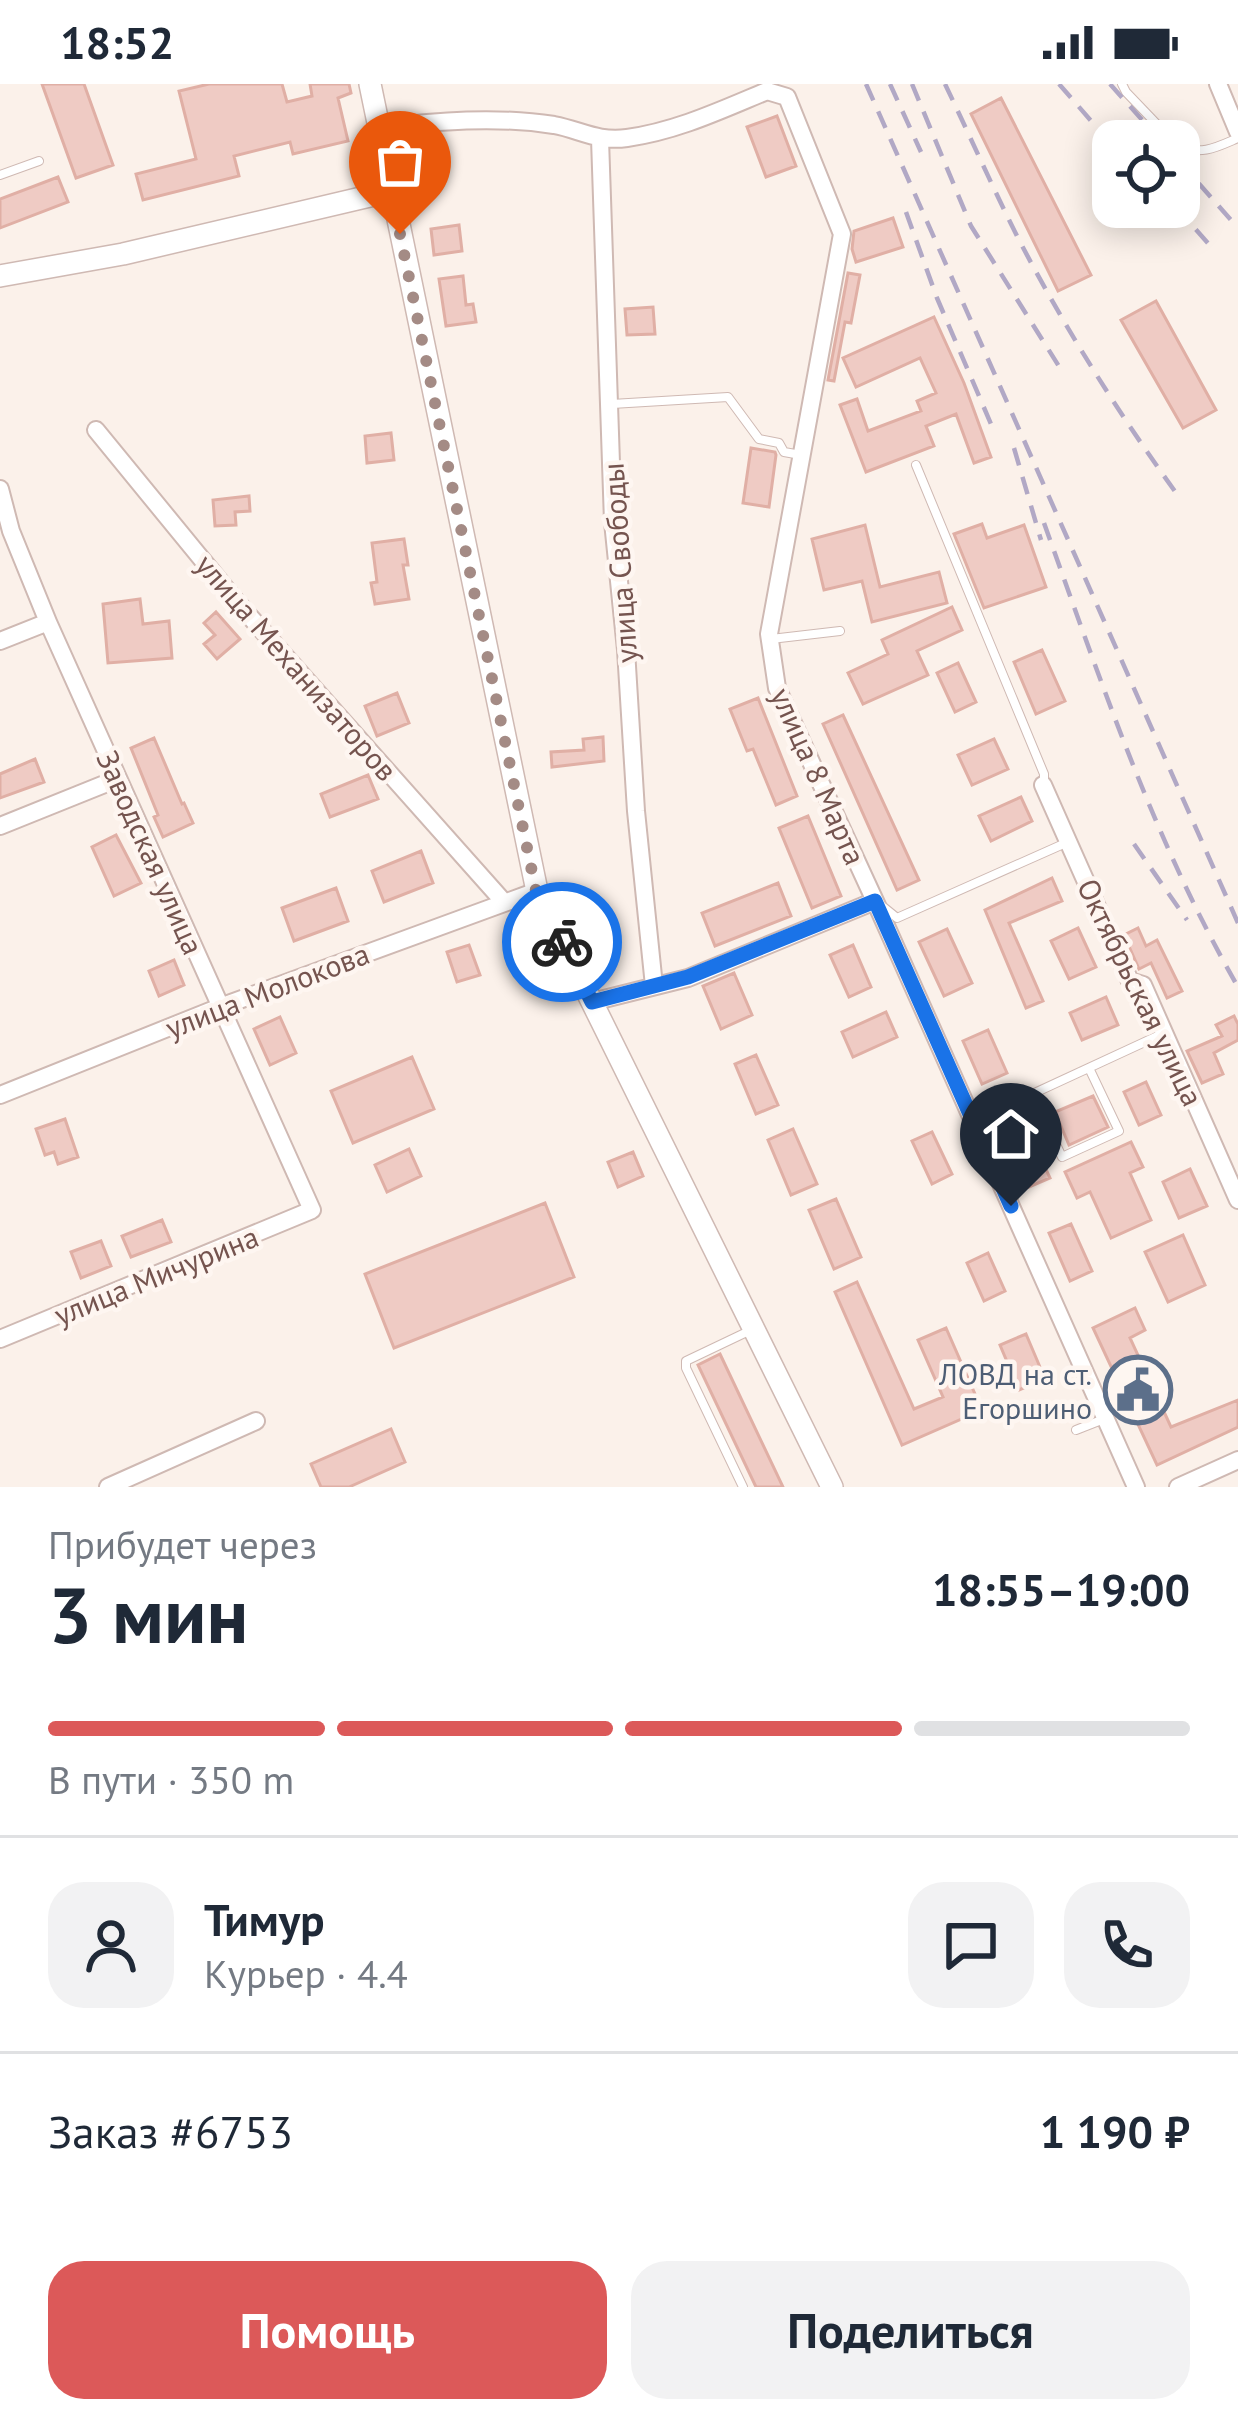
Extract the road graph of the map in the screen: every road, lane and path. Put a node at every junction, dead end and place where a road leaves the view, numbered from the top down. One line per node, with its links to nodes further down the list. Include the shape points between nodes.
1 (370, 84): 5 (street)
2 (1122, 84): 4 (lane)
3 (1218, 84): 6 (street)
4 (1153, 120)
5 (379, 128): 7 (street, via 454,119 556,125); 11 (street)
6 (1238, 135): 8 (lane)
7 (600, 139): 13 (street, улица Свободы); 15 (street, улица 8 Марта, via 683,126 767,91 787,97 842,234)
8 (1200, 151)
9 (39, 160): 10 (lane)
10 (0, 175)
11 (391, 191): 12 (street); 26 (street)
12 (0, 276)
13 (610, 404): 15 (lane, via 728,397 759,439); 29 (street, улица Свободы)
14 (96, 430): 27 (street, улица Механизаторов, via 236,602)
15 (801, 455): 20 (street, улица 8 Марта)
16 (916, 465): 23 (lane)
17 (0, 489): 18 (street, Заводская улица)
18 (48, 622): 21 (street); 22 (street, Заводская улица)
19 (840, 631): 20 (lane)
20 (770, 639): 28 (street, улица 8 Марта, via 777,688)
21 (0, 640)
22 (117, 779): 24 (street); 31 (street, Заводская улица)
23 (1043, 784): 25 (street, Октябрьская улица)
24 (0, 826)
25 (1069, 842): 28 (lane, via 897,917); 32 (street, Октябрьская улица, via 1130,981 1142,985)
26 (536, 891): 27 (street, улица Молокова); 30 (street)
27 (502, 901): 31 (street, улица Молокова)
28 (875, 901): 29 (street); 36 (street, улица 8 Марта)
29 (654, 986): 30 (street)
30 (592, 1002): 39 (street)
31 (220, 1007): 35 (street, улица Молокова); 38 (street, Заводская улица)
32 (1164, 1033): 33 (lane); 37 (street, Октябрьская улица)
33 (1089, 1068): 34 (lane); 34 (lane, via 1119,1131 1062,1157)
34 (1032, 1094): 36 (lane)
35 (0, 1095)
36 (973, 1121): 41 (street, улица 8 Марта)
37 (1238, 1200)
38 (312, 1210): 40 (street, улица Мичурина)
39 (754, 1329): 46 (lane, via 686,1361); 47 (street)
40 (0, 1339)
41 (1105, 1418): 43 (lane); 48 (street, улица 8 Марта)
42 (256, 1421): 45 (street)
43 (1076, 1430)
44 (1238, 1460): 49 (street)
45 (108, 1487)
46 (742, 1487)
47 (832, 1487)
48 (1136, 1487)
49 (1178, 1487)

